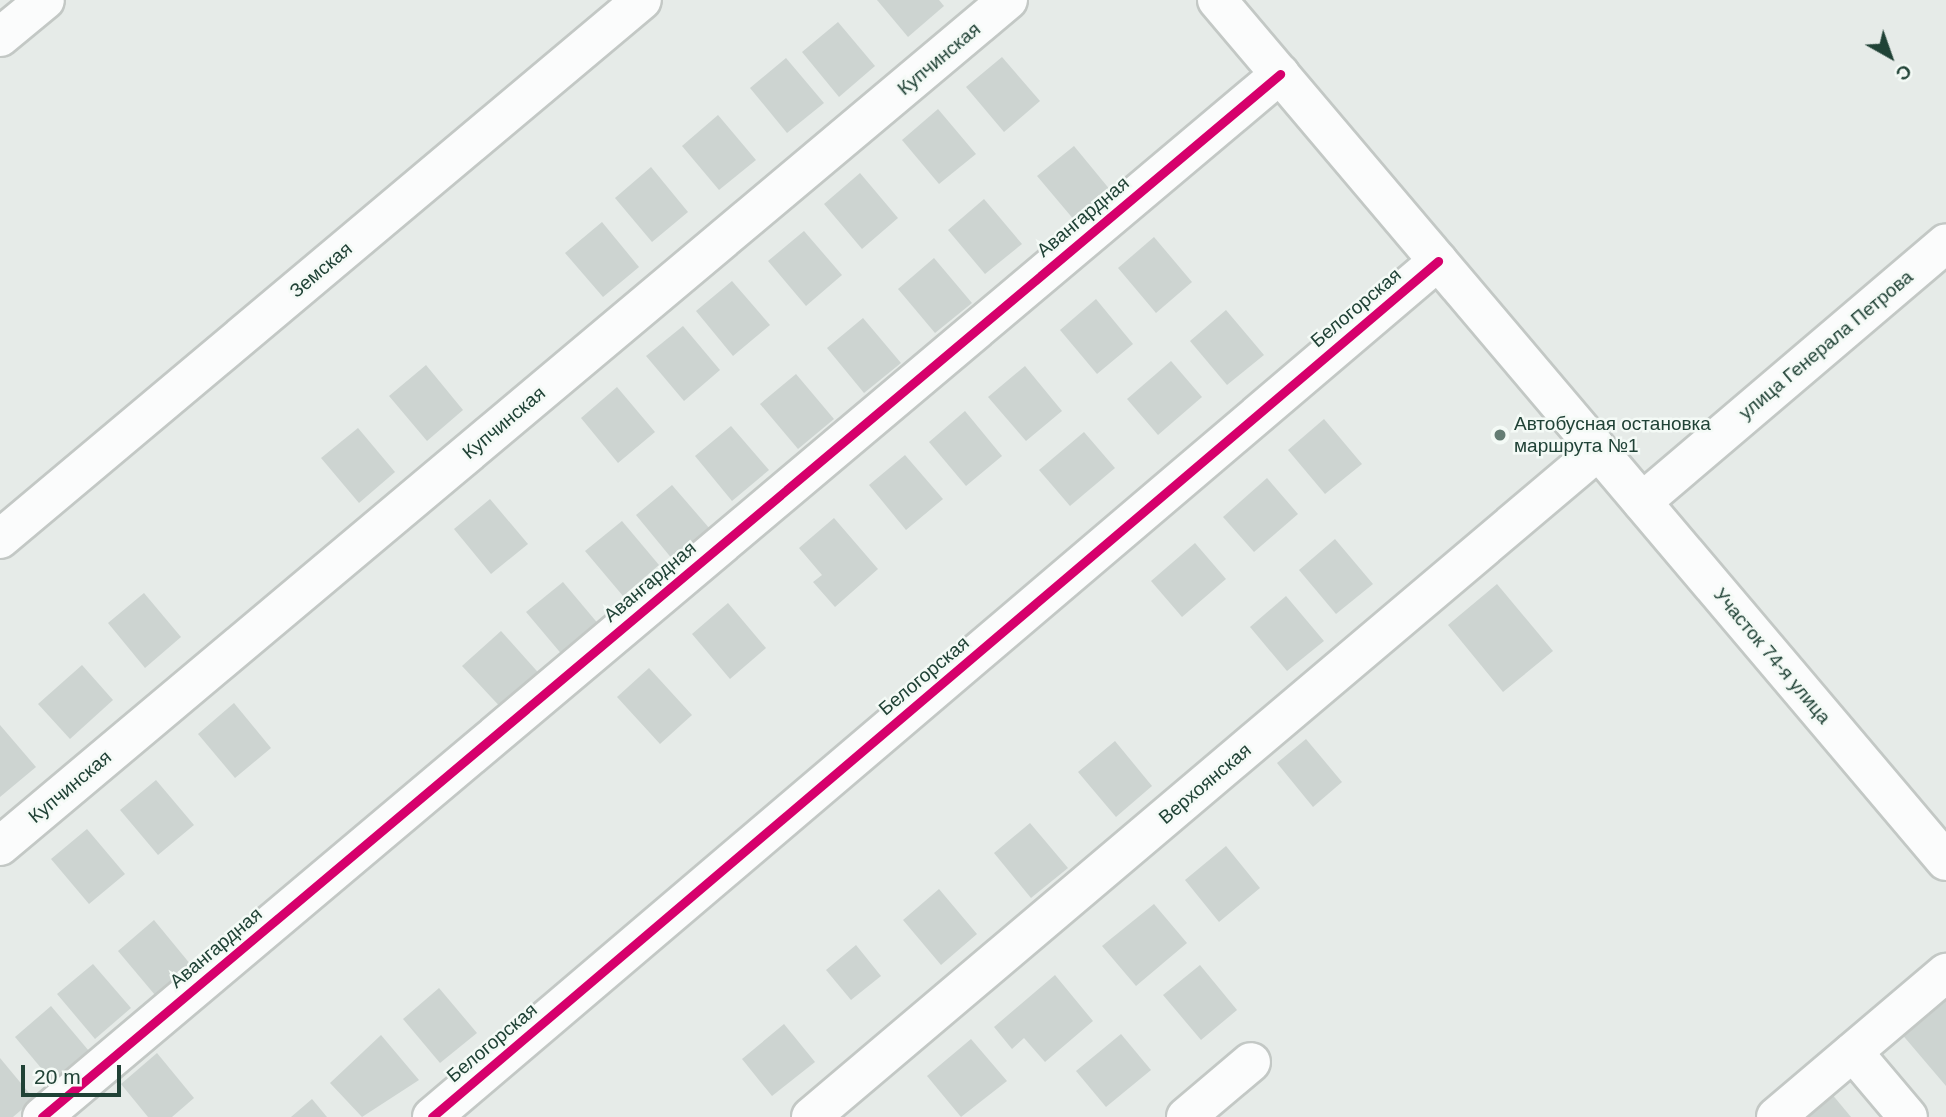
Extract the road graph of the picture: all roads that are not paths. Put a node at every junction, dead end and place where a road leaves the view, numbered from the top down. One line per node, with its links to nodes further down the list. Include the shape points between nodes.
1 (44, 0): 5 (street)
2 (642, 0): 11 (street, Земская)
3 (1009, 0): 12 (street, Купчинская)
4 (1217, 0): 6 (street, Участок 74-я улица)
5 (0, 37)
6 (1280, 74): 8 (street, Участок 74-я улица); 17 (street, Авангардная)
7 (1946, 243): 10 (street, улица Генерала Петрова)
8 (1438, 261): 9 (street, Участок 74-я улица); 18 (street, Белогорская)
9 (1598, 450): 10 (street, Участок 74-я улица); 19 (street, Верхоянская)
10 (1642, 502): 13 (street, Участок 74-я улица)
11 (0, 539)
12 (0, 846)
13 (1946, 861)
14 (1946, 973): 15 (street)
15 (1853, 1052): 21 (street); 22 (street)
16 (1251, 1062): 20 (street)
17 (42, 1117)
18 (432, 1117)
19 (811, 1117)
20 (1186, 1117)
21 (1776, 1117)
22 (1908, 1117)

